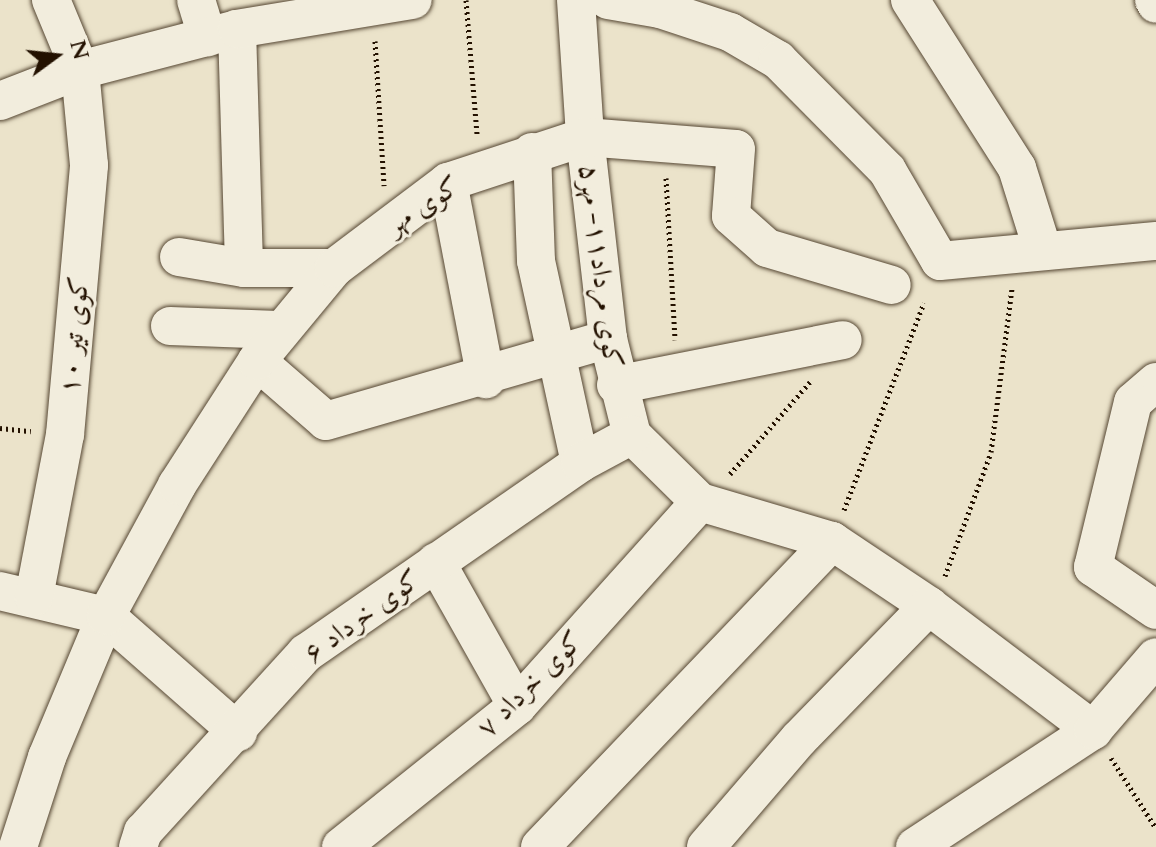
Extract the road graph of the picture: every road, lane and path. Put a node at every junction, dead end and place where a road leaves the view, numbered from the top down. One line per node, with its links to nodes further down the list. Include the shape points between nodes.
1 (51, 0): 11 (street, کوی تیر ۱۰)
2 (196, 0): 10 (street)
3 (413, 0): 7 (street)
4 (466, 0): 16 (path)
5 (576, 0): 13 (street, کوی مرداد۱۱- مهر۵)
6 (608, 0): 21 (street, via 660,9 730,32 778,60 887,170)
7 (372, 4): 9 (street); 17 (path)
8 (925, 4): 19 (street, via 1017,168)
9 (333, 6): 10 (street)
10 (222, 33): 11 (street); 22 (street)
11 (80, 70): 12 (street); 40 (street, کوی تیر ۱۰, via 89,165 65,435)
12 (4, 90)
13 (585, 137): 14 (street, کوی مهر); 15 (street, کوی مهر); 27 (street, کوی مرداد۱۱- مهر۵)
14 (665, 141): 24 (street, کوی مهر, via 736,149 731,216 767,248); 31 (path)
15 (532, 152): 16 (street, کوی مهر); 29 (street, via 536,261)
16 (463, 177): 17 (street, کوی مهر); 32 (street)
17 (387, 227): 23 (street, کوی مهر)
18 (1156, 241): 19 (street)
19 (1029, 253): 21 (street); 41 (path, via 991,452 973,511)
20 (179, 257): 22 (street)
21 (940, 261): 38 (path)
22 (244, 268): 23 (street)
23 (334, 268): 26 (street, کوی مهر)
24 (892, 285)
25 (170, 326): 26 (street)
26 (278, 330): 30 (street, کوی مهر)
27 (608, 339): 29 (street); 34 (street, کوی مرداد۱۱- مهر۵)
28 (843, 340): 31 (street)
29 (553, 356): 32 (street); 36 (street)
30 (257, 361): 32 (street, via 326,421); 43 (street, کوی مهر, via 177,485)
31 (676, 372): 34 (street)
32 (486, 379)
33 (1156, 382): 42 (street, via 1133,402 1093,567)
34 (616, 385): 35 (street, کوی مرداد۱۱- مهر۵)
35 (632, 435): 36 (street, کوی خرداد ۶); 37 (street, کوی مرداد۱۱- مهر۵)
36 (580, 463): 39 (street, کوی خرداد ۶)
37 (700, 502): 38 (street); 45 (street, کوی خرداد ۷)
38 (832, 541): 41 (street); 52 (street)
39 (436, 562): 45 (street); 47 (street, کوی خرداد ۶, via 306,653)
40 (17, 594): 43 (street)
41 (929, 606): 46 (street); 53 (street, via 799,739)
42 (1156, 610)
43 (106, 616): 47 (street); 49 (street, کوی مهر, via 47,757)
44 (1156, 657): 46 (street)
45 (517, 706): 51 (street, کوی خرداد ۷)
46 (1093, 730): 48 (path); 54 (street)
47 (238, 732): 50 (street, کوی خرداد ۶, via 143,832)
48 (1156, 828)
49 (18, 847)
50 (138, 847)
51 (341, 847)
52 (540, 847)
53 (706, 847)
54 (915, 847)

